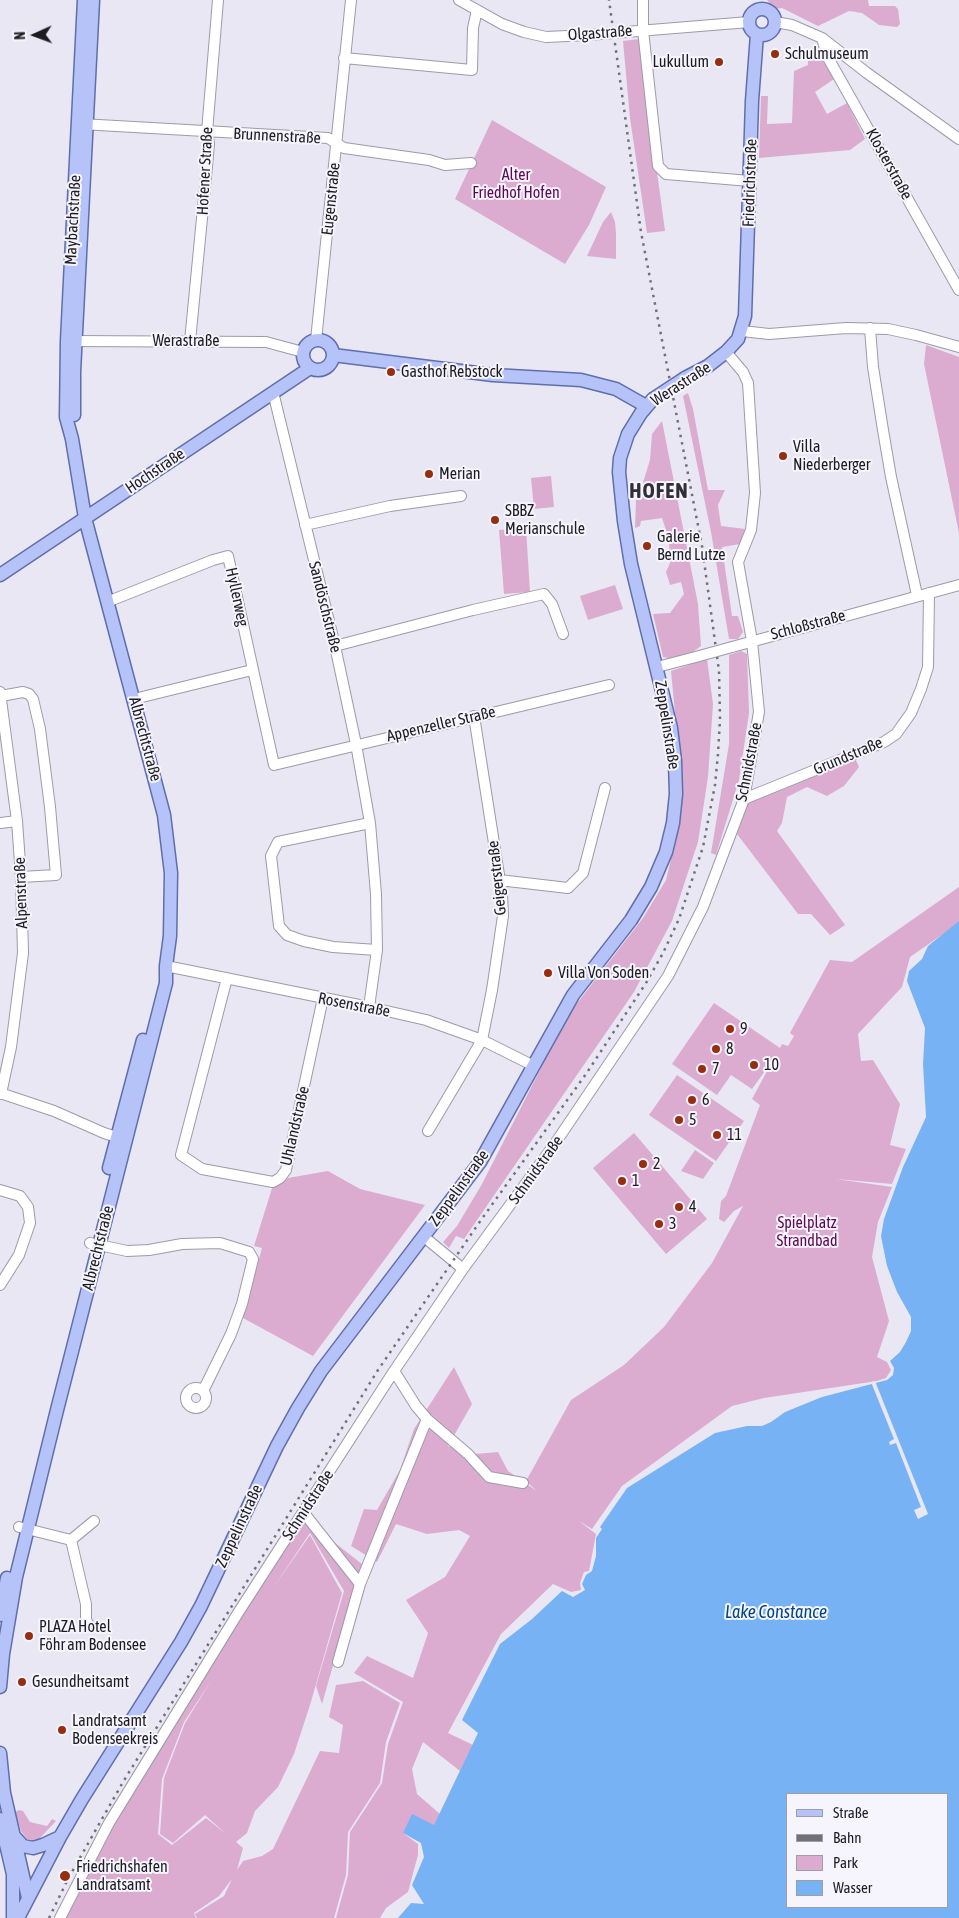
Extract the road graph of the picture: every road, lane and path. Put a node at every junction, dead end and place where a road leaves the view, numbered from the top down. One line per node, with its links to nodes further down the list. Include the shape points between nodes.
1 (84, 0): 15 (main road, Maybachstraße)
2 (93, 0): 15 (main road, Maybachstraße)
3 (218, 0): 16 (street, Hofener Straße)
4 (351, 0): 14 (street, Eugenstraße)
5 (459, 0): 8 (street, Olgastraße)
6 (643, 0): 11 (street)
7 (760, 4): 9 (main road); 10 (main road)
8 (477, 10): 11 (street, Olgastraße, via 502,24 546,37); 14 (street, via 472,70)
9 (748, 22): 11 (street, Olgastraße); 12 (main road)
10 (775, 22): 12 (main road, via 768,33); 13 (street, via 792,25)
11 (643, 30): 20 (street, via 658,166 666,174)
12 (757, 34): 20 (main road, Friedrichstraße)
13 (822, 38): 17 (street); 21 (street, Klosterstraße, via 827,56)
14 (344, 58): 18 (street, Eugenstraße)
15 (82, 124): 16 (street, Brunnenstraße); 25 (main road, Maybachstraße)
16 (207, 132): 18 (street, Brunnenstraße, via 328,138); 26 (street, Hofener Straße, via 209,144)
17 (959, 139)
18 (337, 144): 19 (street, Brunnenstraße, via 344,148 445,165); 24 (street, Eugenstraße)
19 (472, 163)
20 (747, 181): 23 (main road, Friedrichstraße, via 746,316)
21 (959, 290)
22 (870, 328): 23 (street, via 769,334); 27 (street, via 888,329); 40 (street, via 886,449)
23 (742, 331): 29 (main road, Werastraße)
24 (316, 340): 28 (main road); 30 (main road, via 328,344)
25 (71, 341): 26 (street, Werastraße); 35 (main road, Maybachstraße, via 75,432 72,439)
26 (190, 341): 28 (street, Werastraße, via 266,342)
27 (959, 347)
28 (303, 352): 31 (main road)
29 (726, 352): 33 (main road, Werastraße, bridge); 43 (street, Schmidstraße, via 748,383 755,493 751,530 738,562)
30 (333, 355): 31 (main road, via 325,368); 33 (main road, Werastraße, via 493,375 581,380)
31 (310, 368): 32 (main road, Hochstraße)
32 (273, 392): 35 (main road, Hochstraße); 36 (street, Sandöschstraße)
33 (650, 403): 45 (main road, Zeppelinstraße, via 628,434 619,472 631,564)
34 (461, 496): 36 (street, via 390,506)
35 (85, 518): 37 (main road, Hochstraße); 41 (main road, Albrechtstraße)
36 (304, 525): 44 (street, Sandöschstraße)
37 (0, 575)
38 (959, 584): 39 (street, Schloßstraße)
39 (929, 593): 40 (street, Schloßstraße); 54 (street, Grundstraße, via 928,667 911,712 896,734 884,742)
40 (917, 595): 43 (street, Schloßstraße)
41 (107, 602): 46 (street, Hyllerweg, via 228,556); 49 (main road, Albrechtstraße)
42 (562, 634): 44 (street, via 552,604 544,594)
43 (752, 640): 45 (street, Schloßstraße, bridge); 54 (street, Schmidstraße, via 759,712)
44 (335, 646): 51 (street, Sandöschstraße)
45 (657, 667): 66 (main road, Zeppelinstraße, via 675,761 676,794 666,852 631,920 573,996)
46 (252, 670): 49 (street); 52 (street, Hyllerweg)
47 (609, 685): 50 (street, Appenzeller Straße)
48 (0, 694): 55 (street, Alpenstraße); 58 (street, via 23,692 33,698 50,807 56,875)
49 (134, 698): 61 (main road, Albrechtstraße, via 164,815 169,854 170,936)
50 (474, 716): 51 (street, Appenzeller Straße); 59 (street, Geigerstraße)
51 (356, 744): 52 (street, Appenzeller Straße); 57 (street, Sandöschstraße)
52 (274, 764)
53 (605, 788): 59 (street, via 583,873 568,888)
54 (744, 799): 73 (street, Schmidstraße, via 702,907 668,976 554,1145)
55 (18, 821): 56 (street); 58 (street, Alpenstraße)
56 (0, 822)
57 (370, 823): 60 (street, Sandöschstraße); 60 (street, via 278,842 271,856 279,926 287,935 333,946)
58 (22, 877): 67 (street, Alpenstraße, via 23,953 11,1047)
59 (499, 880): 65 (street, Geigerstraße, via 503,916)
60 (377, 950): 64 (street, Sandöschstraße)
61 (166, 966): 62 (street, Rosenstraße); 69 (main road, Albrechtstraße, via 159,976)
62 (227, 978): 63 (street, Rosenstraße); 63 (street, Uhlandstraße, via 181,1155 202,1169 273,1182 286,1170)
63 (323, 998): 64 (street, Rosenstraße)
64 (369, 1007): 65 (street, Rosenstraße, via 426,1020)
65 (482, 1040): 66 (street, Rosenstraße); 68 (street, Geigerstraße)
66 (534, 1066): 71 (main road, Zeppelinstraße, via 480,1162)
67 (0, 1093): 69 (street)
68 (428, 1131)
69 (121, 1138): 72 (main road, Albrechtstraße)
70 (0, 1190): 74 (street, via 20,1196 28,1207 30,1223 19,1255)
71 (423, 1236): 73 (street); 92 (main road, Zeppelinstraße, via 302,1401 277,1446 201,1606)
72 (95, 1244): 76 (street, via 142,1251 212,1242 249,1252 253,1259 242,1304); 81 (main road, Albrechtstraße)
73 (463, 1269): 75 (street, Schmidstraße)
74 (0, 1285)
75 (394, 1371): 77 (street); 79 (street, Schmidstraße)
76 (203, 1391)
77 (427, 1419): 78 (street, via 490,1477); 83 (street)
78 (523, 1483)
79 (304, 1512): 83 (street); 96 (street, Schmidstraße, via 130,1787)
80 (94, 1521): 82 (street)
81 (23, 1528): 82 (street); 84 (main road, Albrechtstraße); 87 (main road, Albrechtstraße)
82 (71, 1540): 85 (street)
83 (360, 1584): 86 (street)
84 (0, 1615)
85 (90, 1627)
86 (338, 1662)
87 (0, 1687)
88 (0, 1753): 89 (main road)
89 (1, 1780): 91 (main road)
90 (0, 1819): 94 (main road, via 12,1874)
91 (12, 1834): 92 (main road, via 23,1846 33,1848); 93 (main road)
92 (60, 1837): 93 (main road, Zeppelinstraße)
93 (28, 1898): 95 (main road, Zeppelinstraße)
94 (14, 1918)
95 (18, 1918)
96 (60, 1918)

